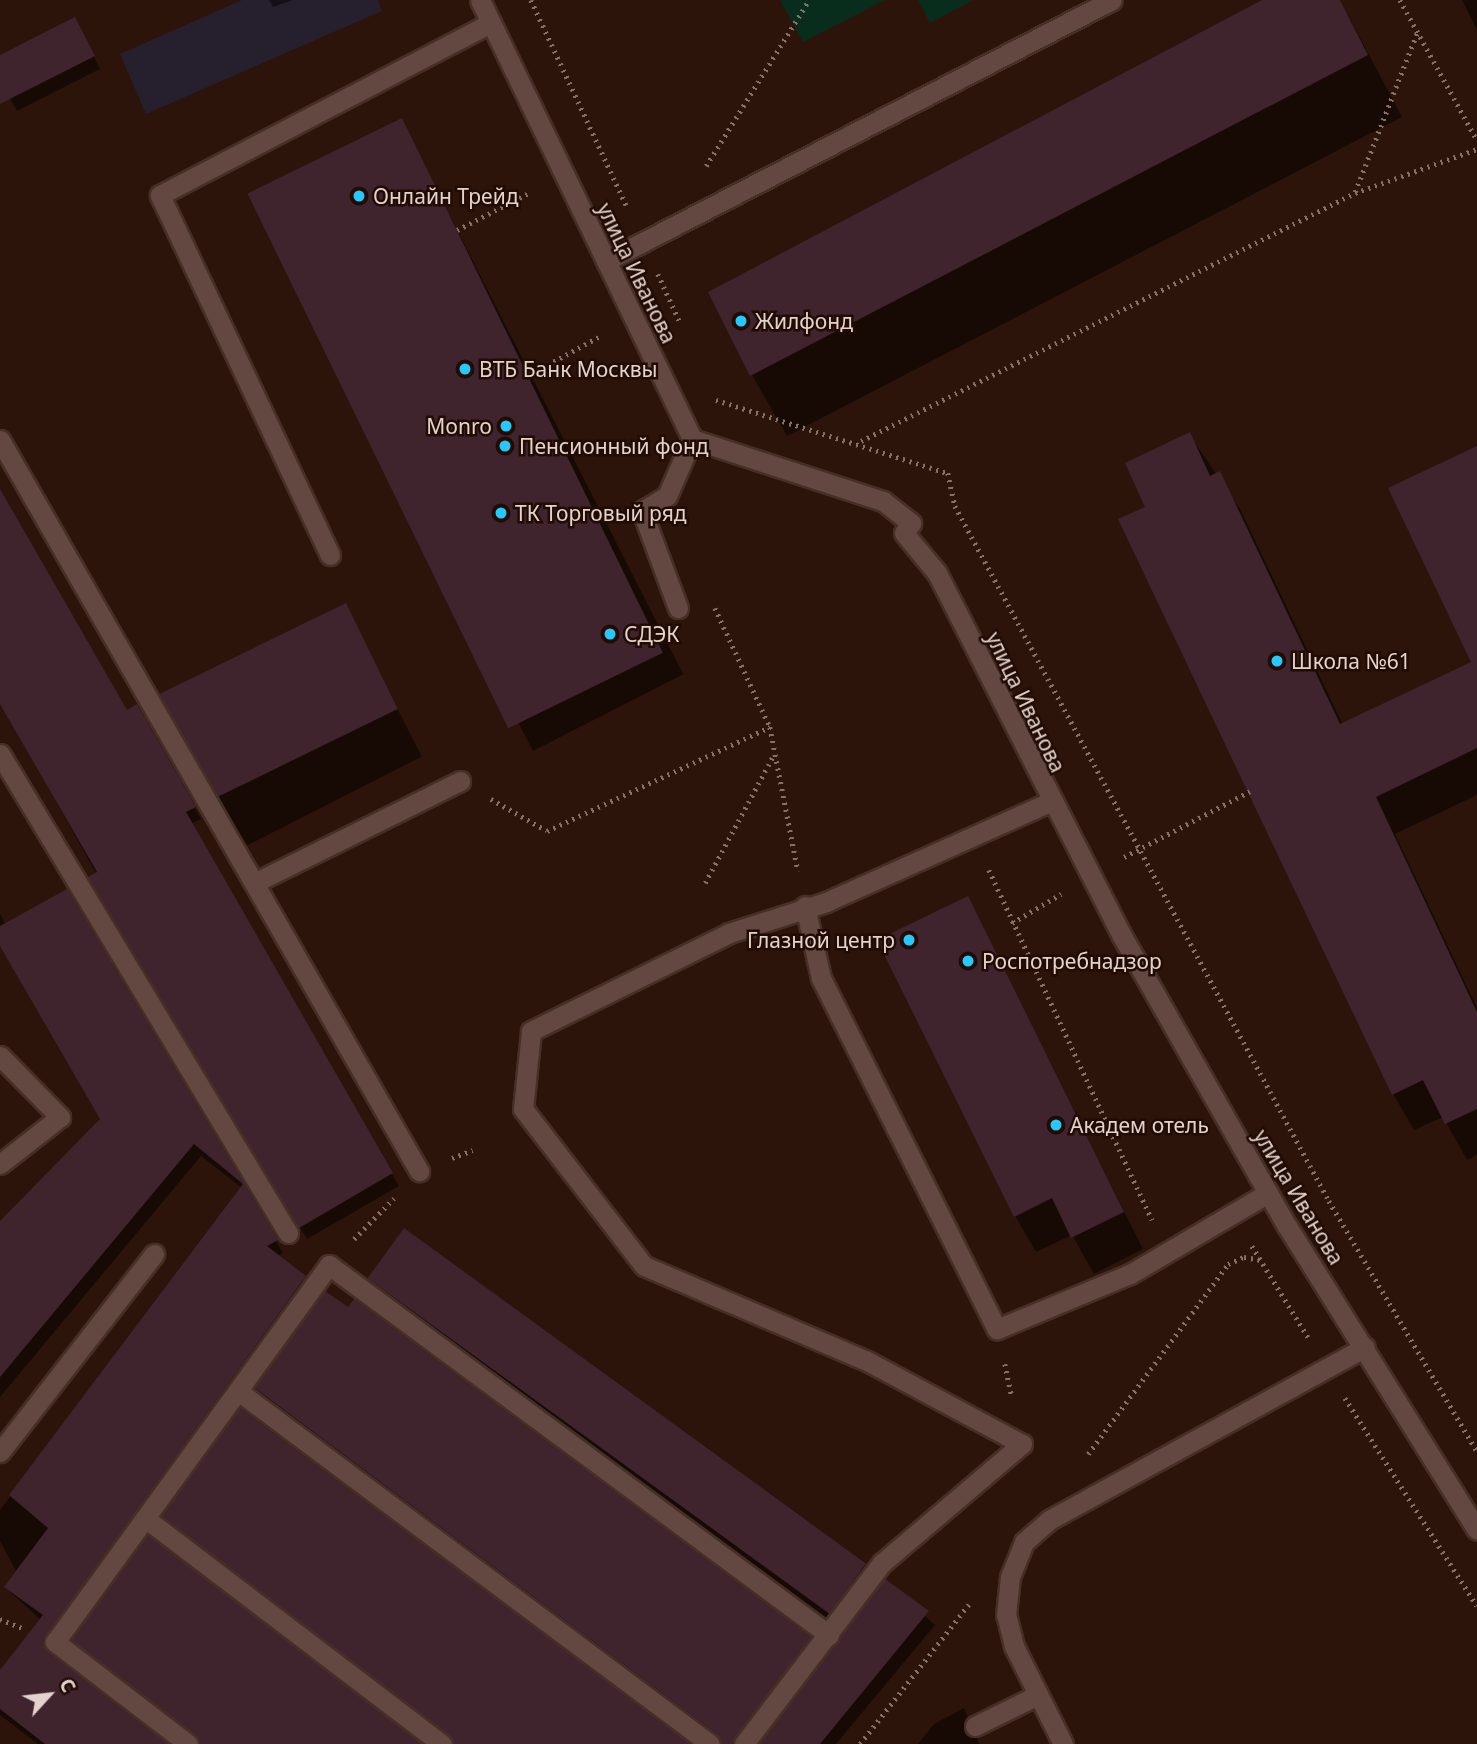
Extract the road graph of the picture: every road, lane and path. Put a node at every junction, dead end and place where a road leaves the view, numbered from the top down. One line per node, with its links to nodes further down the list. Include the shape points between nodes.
1 (480, 0): 6 (street, улица Иванова)
2 (531, 0): 14 (path)
3 (809, 0): 10 (path)
4 (1112, 0): 14 (street)
5 (1400, 0): 7 (path)
6 (491, 23): 15 (street, улица Иванова); 24 (street, via 160,195)
7 (1417, 33): 8 (path); 12 (path)
8 (1477, 140)
9 (1477, 149): 12 (path)
10 (702, 172)
11 (538, 189): 13 (path)
12 (1355, 193): 23 (path)
13 (457, 230)
14 (643, 242): 15 (street); 16 (path)
15 (606, 261): 21 (street, улица Иванова)
16 (682, 327)
17 (610, 331): 18 (path)
18 (529, 375)
19 (711, 388): 20 (path)
20 (716, 401)
21 (692, 439): 26 (street, via 667,496 642,511); 32 (street, улица Иванова, via 859,492 912,523 904,533 937,573)
22 (0, 440): 35 (street)
23 (860, 441)
24 (330, 555)
25 (709, 595): 27 (path)
26 (678, 608)
27 (770, 727): 29 (path); 30 (path, via 547,831)
28 (0, 754): 46 (street)
29 (772, 758): 36 (path); 38 (path)
30 (460, 781): 35 (street)
31 (1250, 790): 34 (path)
32 (1050, 802): 33 (street); 44 (street, улица Иванова)
33 (974, 837): 38 (street); 39 (path)
34 (1111, 865)
35 (254, 883): 43 (street)
36 (705, 883)
37 (1065, 892): 39 (path)
38 (806, 906): 51 (street, via 821,978); 55 (street, via 729,933 531,1031 523,1109 643,1266 867,1361)
39 (1012, 923): 48 (path)
40 (0, 1056): 42 (street, via 60,1117)
41 (473, 1150): 43 (path)
42 (0, 1164)
43 (419, 1171): 50 (path)
44 (1268, 1193): 45 (street); 52 (street, улица Иванова)
45 (1233, 1215): 48 (street); 53 (path)
46 (288, 1233)
47 (1352, 1234): 56 (path)
48 (1167, 1249): 51 (street, via 1130,1275)
49 (154, 1254): 57 (street)
50 (329, 1265): 54 (street); 61 (street)
51 (997, 1329): 55 (path)
52 (1365, 1347): 53 (street); 59 (street, улица Иванова)
53 (1328, 1370): 60 (path); 62 (street, via 1049,1520 1024,1542 1010,1577 1006,1615)
54 (238, 1391): 58 (street); 66 (street)
55 (1022, 1444): 61 (street, via 882,1563)
56 (1477, 1451)
57 (0, 1452)
58 (145, 1518): 64 (street, via 55,1642); 65 (street)
59 (1477, 1530)
60 (1477, 1606)
61 (829, 1636): 67 (street)
62 (1038, 1695): 63 (street); 68 (street)
63 (975, 1726)
64 (188, 1744)
65 (442, 1744)
66 (710, 1744)
67 (744, 1744)
68 (1063, 1744)

